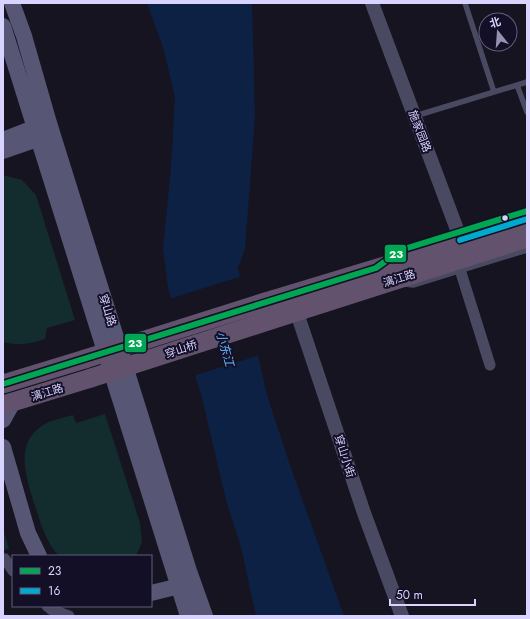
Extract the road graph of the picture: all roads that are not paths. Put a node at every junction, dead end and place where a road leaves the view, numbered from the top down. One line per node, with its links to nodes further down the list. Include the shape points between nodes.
1 (12, 3): 10 (main road, 穿山路, via 24,36)
2 (372, 3): 9 (street, 施家园路)
3 (465, 3): 7 (lane)
4 (3, 26): 10 (main road, 穿山路)
5 (527, 82): 6 (lane)
6 (517, 85): 7 (lane); 8 (lane)
7 (494, 92): 9 (lane)
8 (527, 112)
9 (414, 116): 17 (street, 施家园路)
10 (43, 131): 11 (main road); 12 (main road); 35 (main road, 穿山路)
11 (3, 140)
12 (3, 151)
13 (527, 211): 17 (lane)
14 (527, 223): 17 (highway, 漓江路)
15 (527, 238): 17 (highway, 漓江路)
16 (527, 250): 17 (lane)
17 (458, 252): 18 (highway, 漓江路); 18 (lane, via 402,250); 24 (street)
18 (379, 276): 19 (highway, 漓江路); 21 (highway, 漓江路)
19 (291, 294): 20 (highway, 漓江路); 21 (street, 穿山小街)
20 (265, 302): 23 (highway, 穿山桥, bridge)
21 (297, 312): 22 (highway, 漓江路); 42 (street, 穿山小街, via 364,513)
22 (271, 320): 25 (highway, 穿山桥, bridge)
23 (85, 359): 26 (highway, 漓江路)
24 (490, 365)
25 (91, 378): 27 (highway, 漓江路)
26 (4, 383)
27 (8, 403): 28 (main road)
28 (3, 420)
29 (3, 447): 32 (main road, via 28,533)
30 (3, 487): 31 (main road)
31 (27, 555)
32 (39, 555)
33 (3, 560): 34 (street, via 5,559)
34 (12, 570)
35 (184, 579): 36 (main road); 37 (main road); 40 (main road, 穿山路); 41 (main road, 穿山路)
36 (152, 582)
37 (152, 593)
38 (48, 607): 39 (street)
39 (69, 616)
40 (188, 616)
41 (205, 616)
42 (402, 616)

